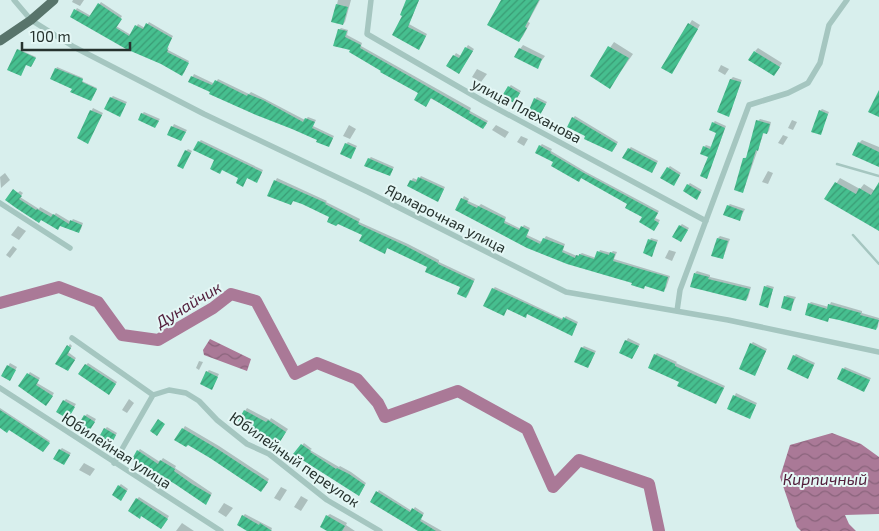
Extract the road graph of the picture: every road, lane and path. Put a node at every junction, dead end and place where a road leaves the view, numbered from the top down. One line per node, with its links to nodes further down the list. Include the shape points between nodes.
1 (14, 0): 5 (street, Ярмарочная улица)
2 (54, 0): 5 (main road)
3 (371, 0): 10 (street, улица Плеханова, via 367,34 482,101)
4 (847, 0): 10 (street, via 829,25 820,63 808,84 749,105)
5 (31, 20): 6 (main road); 14 (street, Ярмарочная улица, via 74,47 204,114 566,292)
6 (0, 41)
7 (837, 164): 8 (lane)
8 (879, 176)
9 (0, 203): 12 (street)
10 (706, 221): 14 (street, via 680,290)
11 (853, 235): 13 (lane)
12 (70, 248)
13 (879, 264)
14 (677, 311): 16 (street, Ярмарочная улица)
15 (72, 338): 18 (street)
16 (879, 352)
17 (0, 388): 19 (street, Юбилейная улица)
18 (153, 395): 19 (street); 21 (street, Юбилейный переулок, via 169,390 186,393 247,444 269,454 327,500)
19 (114, 463): 20 (street, Юбилейная улица)
20 (221, 531)
21 (380, 531)

